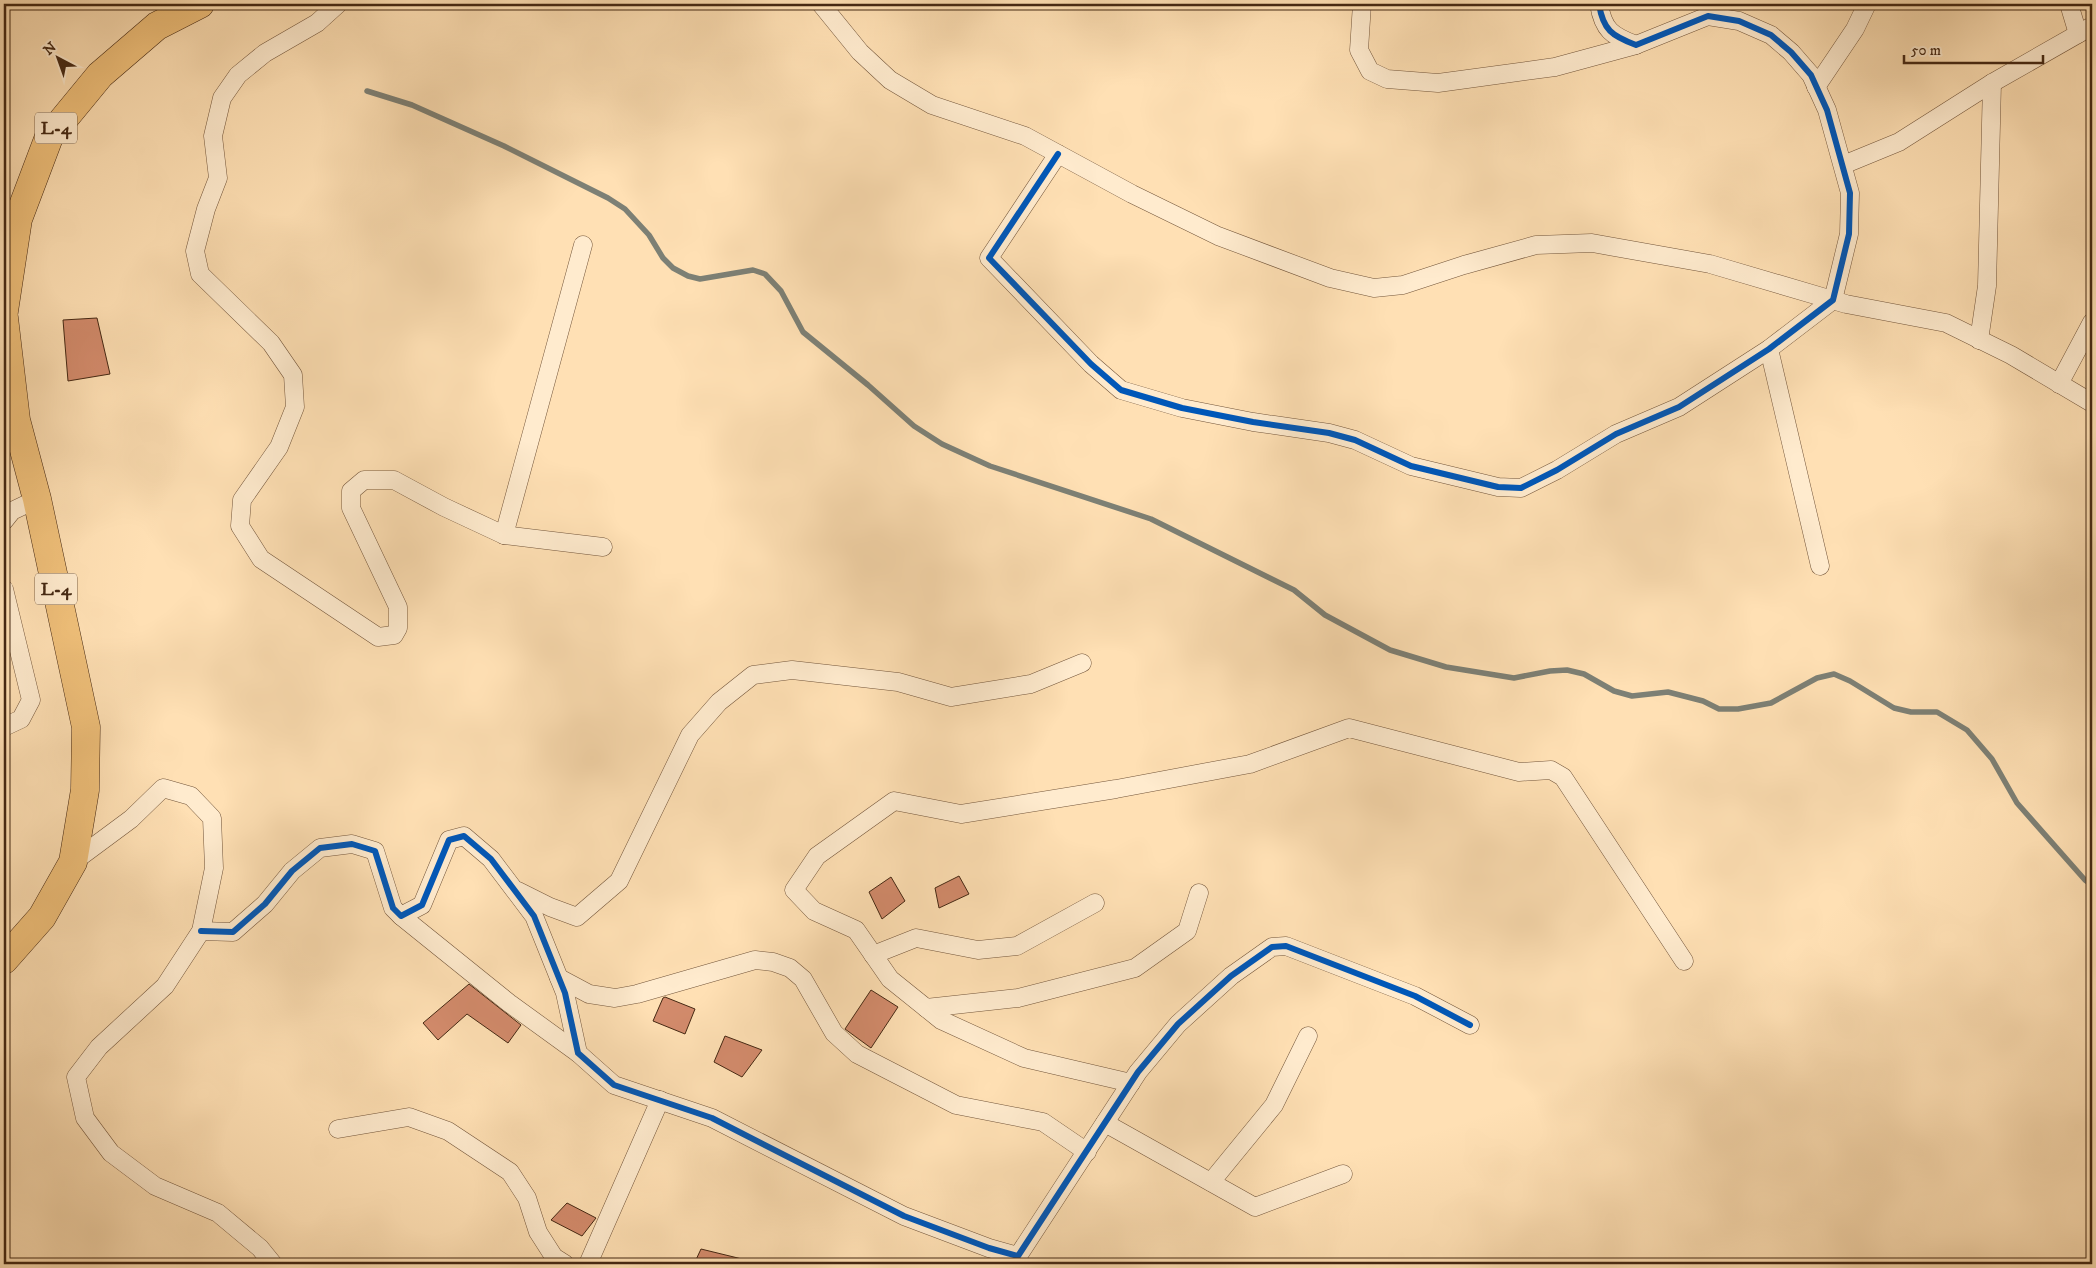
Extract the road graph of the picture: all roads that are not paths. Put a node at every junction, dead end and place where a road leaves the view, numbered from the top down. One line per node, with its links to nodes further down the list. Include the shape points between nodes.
1 (200, 4): 16 (main road, L-4, via 157,26 100,75 50,137 18,219)
2 (338, 4): 25 (street, via 317,23 265,53 238,75 222,98 213,136 218,178 195,251 200,274 271,343 293,375 295,407 279,447 242,500 240,526 261,559 378,637 394,635 398,628 398,607 351,508 351,491 364,480 394,480)
3 (821, 4): 12 (street, via 860,52 890,80 932,105 1025,136)
4 (1362, 4): 9 (street, via 1359,50 1370,71 1387,79 1438,83 1536,70)
5 (1599, 4): 9 (street, via 1601,18 1609,32)
6 (1867, 4): 11 (street, via 1855,29)
7 (2069, 4): 8 (street)
8 (2085, 30): 10 (street)
9 (1636, 45): 11 (street, via 1708,16 1739,21 1771,35 1791,52)
10 (1992, 83): 13 (street, via 1899,142); 19 (street, via 1987,286)
11 (1816, 87): 13 (street, via 1827,110)
12 (1058, 154): 15 (street, via 1218,236 1330,278 1374,288 1403,285 1536,246 1592,243 1710,264); 20 (street, via 989,258 1091,364 1121,390 1182,408 1329,433 1355,440 1411,466 1498,486 1521,488 1616,434 1679,407)
13 (1843, 166): 15 (street, via 1850,193 1849,234)
14 (583, 245): 25 (street)
15 (1833, 300): 19 (street, via 1946,324); 20 (street)
16 (4, 311)
17 (4, 318): 23 (main road, L-4, via 16,420)
18 (2092, 322): 21 (street)
19 (1979, 340): 21 (street)
20 (1769, 349): 27 (street)
21 (2059, 384): 22 (street)
22 (2092, 403)
23 (37, 499): 24 (street, via 12,511); 31 (main road, L-4, via 86,726 84,790)
24 (4, 521)
25 (504, 536): 26 (street)
26 (602, 547)
27 (1820, 566)
28 (4, 589): 30 (street, via 31,700 21,719)
29 (1082, 663): 32 (street, via 1031,684 951,697 898,682 792,670 753,675 719,702 690,735 619,882 577,917)
30 (4, 727)
31 (73, 862): 36 (street, via 131,819 163,788 191,796 212,818 214,868); 38 (main road, L-4, via 42,917)
32 (513, 889): 35 (street, via 491,860 464,836 449,840 422,905); 40 (street, via 534,916)
33 (1199, 893): 41 (street, via 1187,931 1135,968 1018,998)
34 (1095, 903): 37 (street, via 1017,946 978,950 916,938)
35 (401, 916): 36 (street, via 393,908 375,851 352,844 320,848 292,871 265,904 234,932); 44 (street, via 509,1003)
36 (201, 931): 52 (street, via 165,986 99,1047 76,1077 85,1118 111,1153 155,1186 218,1213 260,1248)
37 (873, 954): 39 (street, via 856,930 814,911 794,890 817,856 894,801 961,814 1067,797 1250,764 1349,728 1519,772 1551,770 1563,776); 41 (street, via 890,979)
38 (4, 960)
39 (1684, 961)
40 (559, 978): 44 (street); 49 (street, via 589,994 615,998 746,962 773,962 790,968 802,979 834,1033 857,1054 956,1104 1043,1122)
41 (926, 1008): 45 (street, via 941,1020 1024,1058)
42 (1470, 1025): 45 (street, via 1415,996 1286,946 1272,947 1231,976 1178,1024)
43 (1308, 1036): 51 (street, via 1274,1105)
44 (578, 1053): 46 (street, via 614,1085)
45 (1131, 1083): 47 (street)
46 (660, 1100): 49 (street, via 712,1118 904,1216 1018,1256); 54 (street)
47 (1105, 1123): 49 (street); 51 (street)
48 (338, 1129): 53 (street, via 409,1117 448,1131 510,1172 527,1198 538,1232 554,1257)
49 (1087, 1152)
50 (1343, 1174): 51 (street, via 1255,1207)
51 (1211, 1182)
52 (273, 1264)
53 (564, 1264)
54 (588, 1264)

